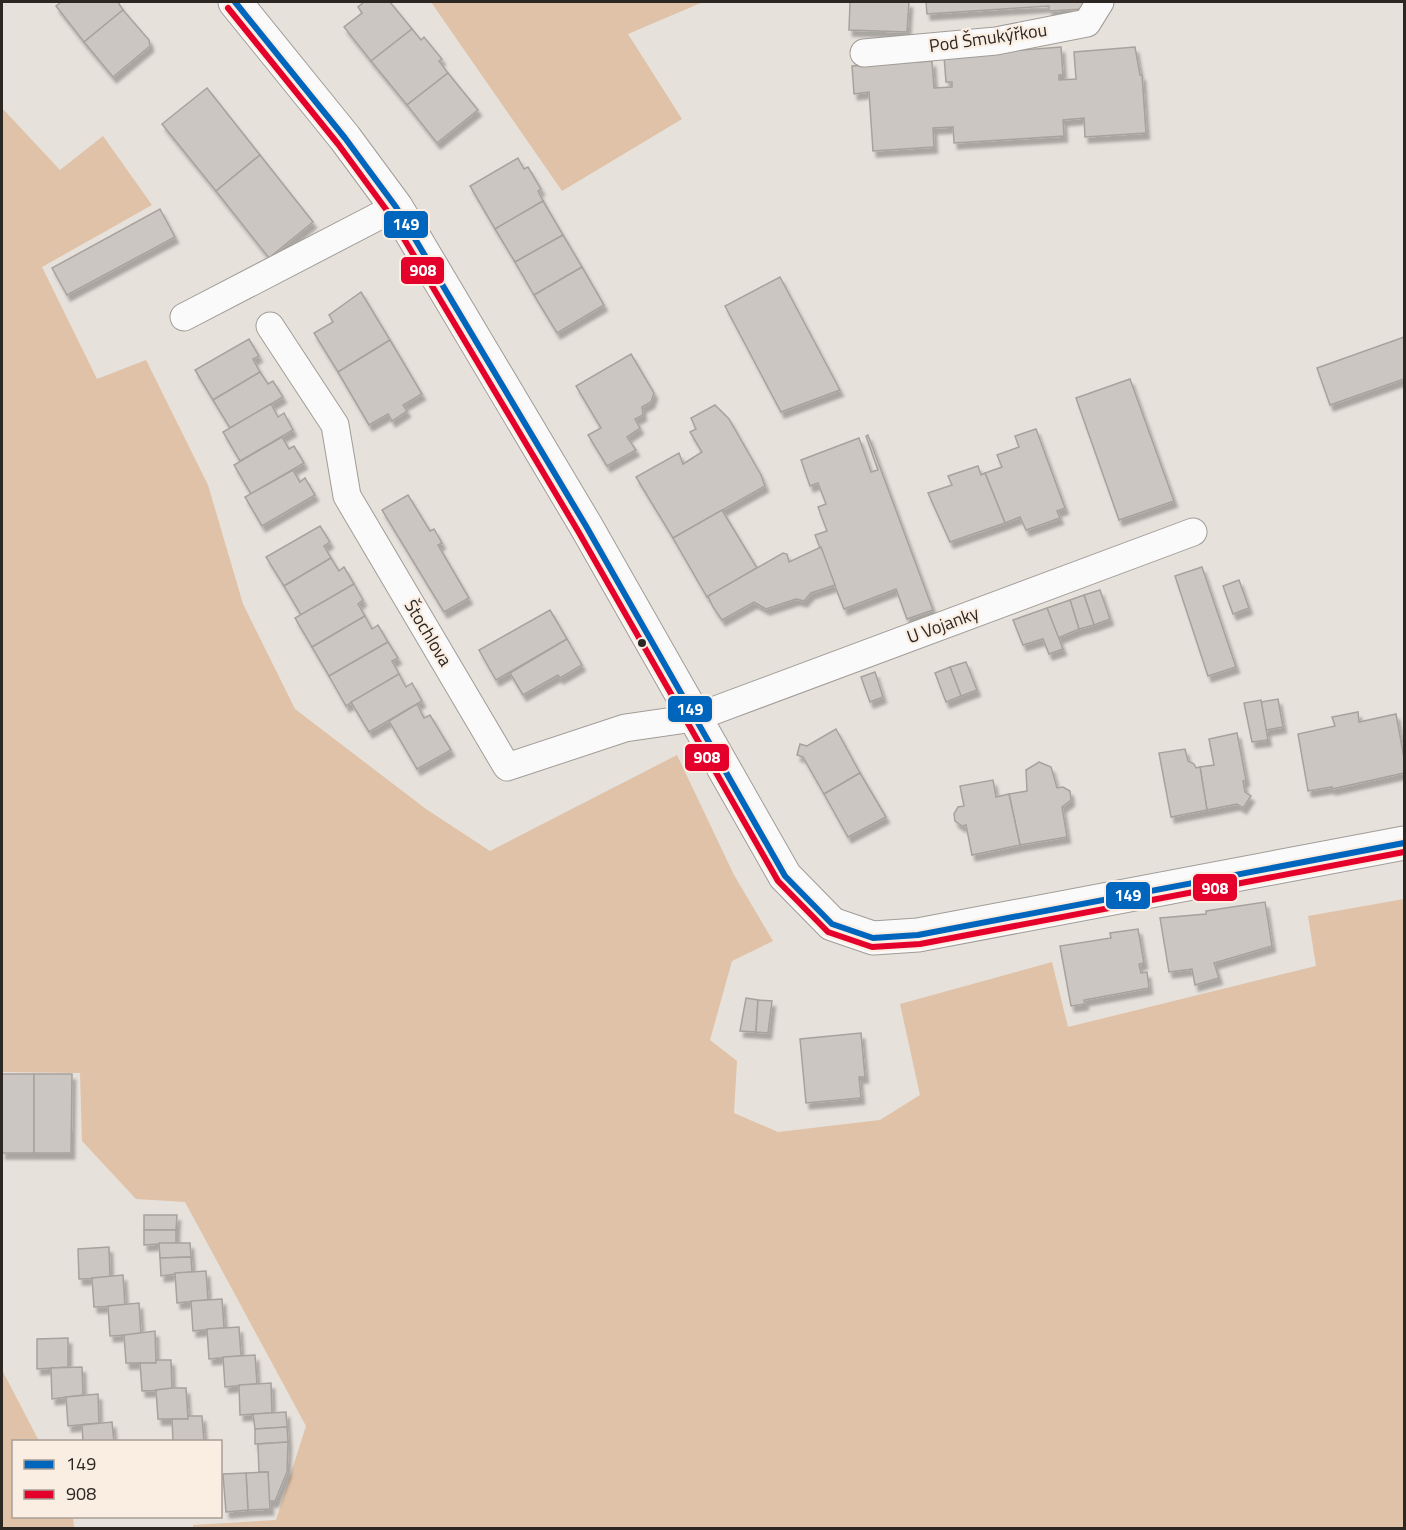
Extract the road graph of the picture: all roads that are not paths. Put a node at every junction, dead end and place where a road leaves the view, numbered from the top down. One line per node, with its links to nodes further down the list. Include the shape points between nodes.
1 (235, 2): 4 (street)
2 (1100, 2): 3 (street, Pod Šmukýřkou, via 1087,23 996,41)
3 (864, 52)
4 (396, 207): 5 (street); 8 (street, via 586,526)
5 (184, 317)
6 (270, 326): 8 (street, Štochlova, via 335,425 346,496 507,767 625,728)
7 (1193, 532): 8 (street, U Vojanky)
8 (694, 718): 9 (street, via 791,884 832,924 873,938 918,935)
9 (1404, 843)

